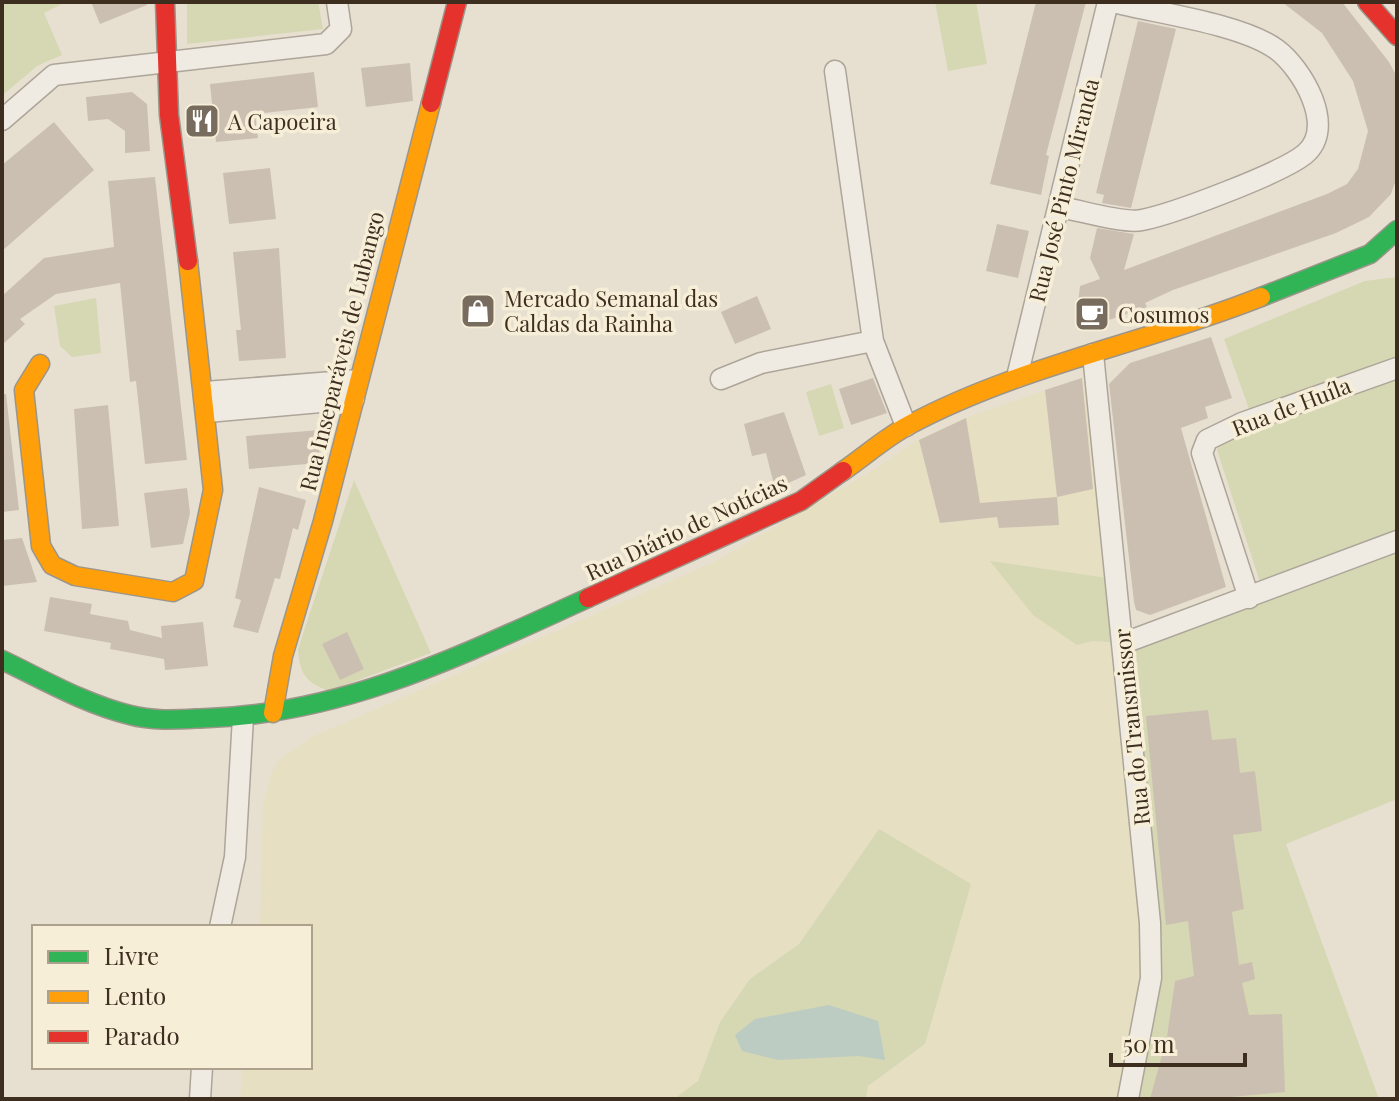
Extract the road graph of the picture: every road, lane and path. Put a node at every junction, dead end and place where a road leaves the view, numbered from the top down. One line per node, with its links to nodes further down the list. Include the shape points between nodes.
1 (165, 2): 7 (street)
2 (337, 2): 7 (street, via 341,29 326,44)
3 (457, 2): 20 (street, Rua Inseparáveis de Lubango)
4 (1111, 2): 10 (street, Rua José Pinto Miranda); 10 (street, via 1251,36 1277,50 1312,94 1318,128 1308,152 1277,172 1140,221)
5 (1367, 2): 6 (street)
6 (1397, 36)
7 (166, 63): 9 (street, via 54,75); 21 (street)
8 (835, 71): 14 (street)
9 (2, 120)
10 (1059, 207): 18 (street, Rua José Pinto Miranda)
11 (1397, 230): 12 (street)
12 (1370, 254): 13 (street); 15 (street, Rua Diário de Notícias, via 1207,319)
13 (1397, 254)
14 (873, 341): 19 (street, via 761,363); 22 (street)
15 (1093, 354): 18 (street, Rua Diário de Notícias); 25 (street, Rua do Transmissor)
16 (40, 364): 21 (street, via 24,390 41,546 52,565 75,576 173,592 194,581 213,490)
17 (1397, 368): 24 (street, Rua de Huíla, via 1207,440 1202,453)
18 (1017, 377): 22 (street, Rua Diário de Notícias)
19 (721, 379)
20 (356, 390): 21 (street); 27 (street, Rua Inseparáveis de Lubango, via 283,656)
21 (206, 402)
22 (906, 426): 27 (street, Rua Diário de Notícias, via 801,501 700,550 398,682)
23 (1397, 541): 24 (street)
24 (1249, 598): 25 (street)
25 (1124, 643): 32 (street, Rua do Transmissor, via 1151,978)
26 (2, 660): 28 (street, Rua Diário de Notícias, via 59,690 133,716 194,721)
27 (273, 713): 28 (street, Rua Diário de Notícias)
28 (243, 717): 29 (street, via 235,857)
29 (220, 925)
30 (202, 1069): 31 (street)
31 (200, 1099)
32 (1128, 1099)

